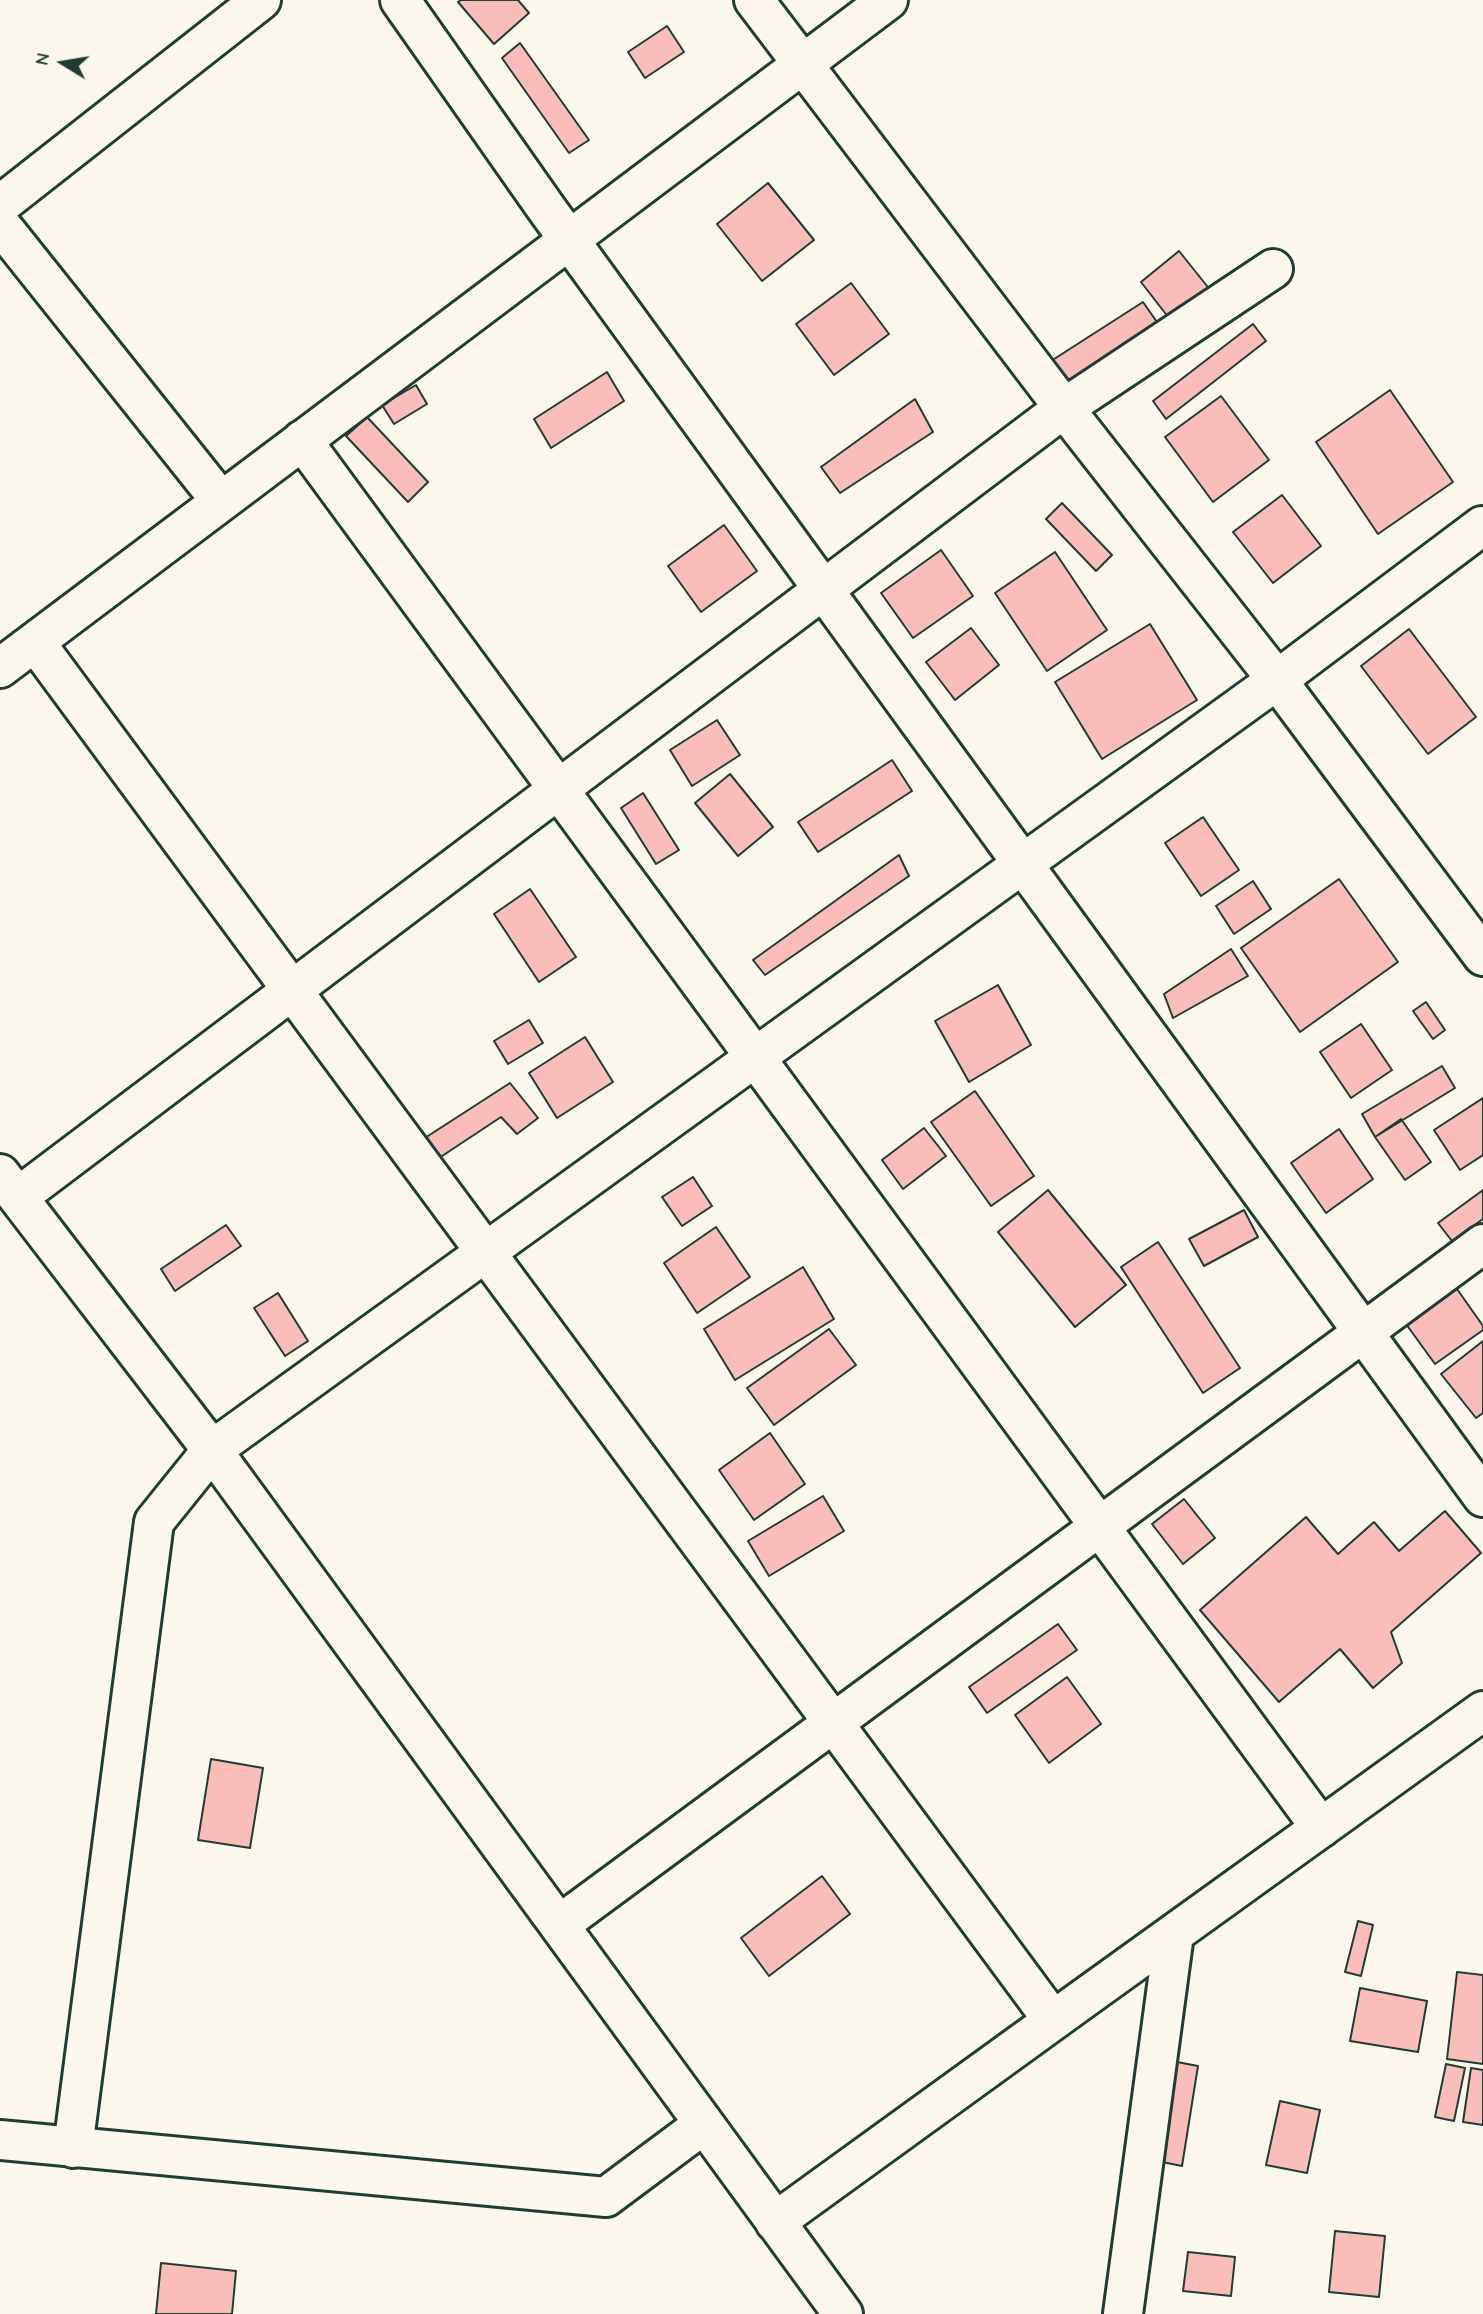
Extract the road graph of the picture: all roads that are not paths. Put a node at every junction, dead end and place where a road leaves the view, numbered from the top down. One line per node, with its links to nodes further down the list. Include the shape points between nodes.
1 (261, 0): 6 (street)
2 (400, 0): 8 (street)
3 (754, 0): 5 (street)
4 (888, 0): 5 (street)
5 (802, 62): 8 (street); 10 (street)
6 (0, 205)
7 (5, 239): 12 (street)
8 (569, 239): 11 (street); 14 (street)
9 (1273, 269): 10 (street)
10 (1064, 408): 14 (street); 17 (street)
11 (302, 440): 12 (street); 18 (street)
12 (221, 501): 15 (street)
13 (1483, 528): 17 (street)
14 (823, 589): 18 (street); 19 (street)
15 (35, 642): 16 (street); 21 (street)
16 (0, 668)
17 (1277, 680): 19 (street); 20 (street)
18 (558, 789): 21 (street); 22 (street)
19 (1022, 863): 22 (street); 26 (street)
20 (1483, 956)
21 (292, 990): 23 (street); 25 (street)
22 (755, 1057): 25 (street); 29 (street)
23 (9, 1185): 27 (street)
24 (1483, 1244): 26 (street)
25 (485, 1252): 27 (street); 31 (street)
26 (1363, 1332): 28 (street); 29 (street)
27 (212, 1450): 33 (street); 38 (street, via 154,1522)
28 (1483, 1497)
29 (1100, 1526): 31 (street); 32 (street)
30 (1483, 1711): 32 (street)
31 (833, 1723): 33 (street); 35 (street)
32 (1321, 1828): 34 (street)
33 (559, 1925): 36 (street)
34 (1174, 1934): 35 (street); 41 (street)
35 (1052, 2019): 39 (street)
36 (704, 2124): 38 (street, via 606,2197); 39 (street)
37 (0, 2140): 38 (street)
38 (73, 2148)
39 (775, 2222): 40 (street)
40 (843, 2314)
41 (1123, 2314)

